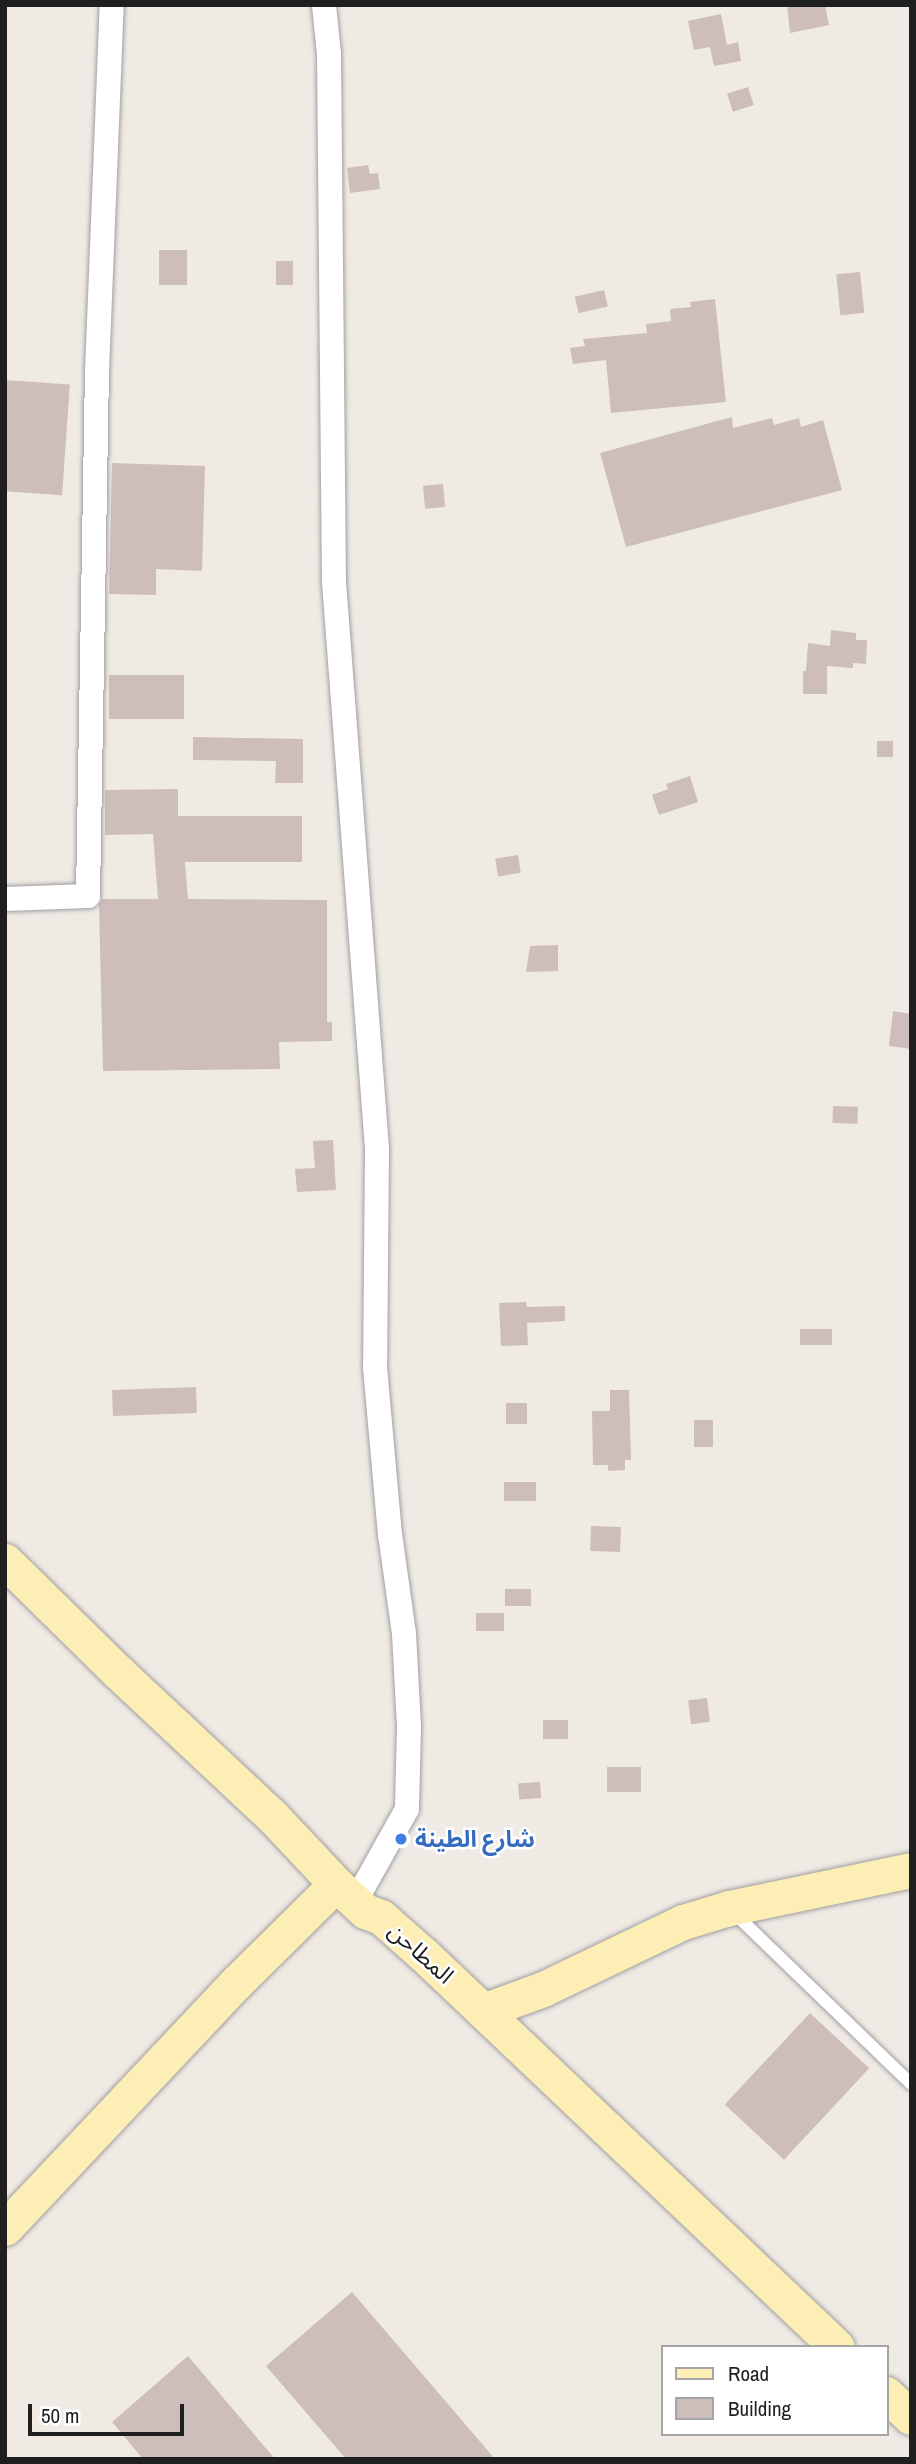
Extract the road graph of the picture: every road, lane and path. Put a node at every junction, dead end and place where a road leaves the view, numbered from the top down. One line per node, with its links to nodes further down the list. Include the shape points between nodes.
1 (112, 5): 3 (street, via 97,372 88,896)
2 (324, 5): 6 (street, via 329,54 334,582 377,1149 375,1367 404,1634 409,1726 407,1809)
3 (5, 899)
4 (5, 1561): 6 (main road, المطاحن, via 272,1816)
5 (911, 1870): 7 (main road)
6 (346, 1893): 8 (main road, المطاحن, via 365,1911 381,1917); 10 (main road, via 237,1982)
7 (729, 1908): 8 (main road, via 683,1922 543,1989); 9 (lane)
8 (484, 2011): 11 (main road, المطاحن)
9 (911, 2084)
10 (5, 2228)
11 (834, 2345)
12 (888, 2396): 13 (main road)
13 (911, 2417)

